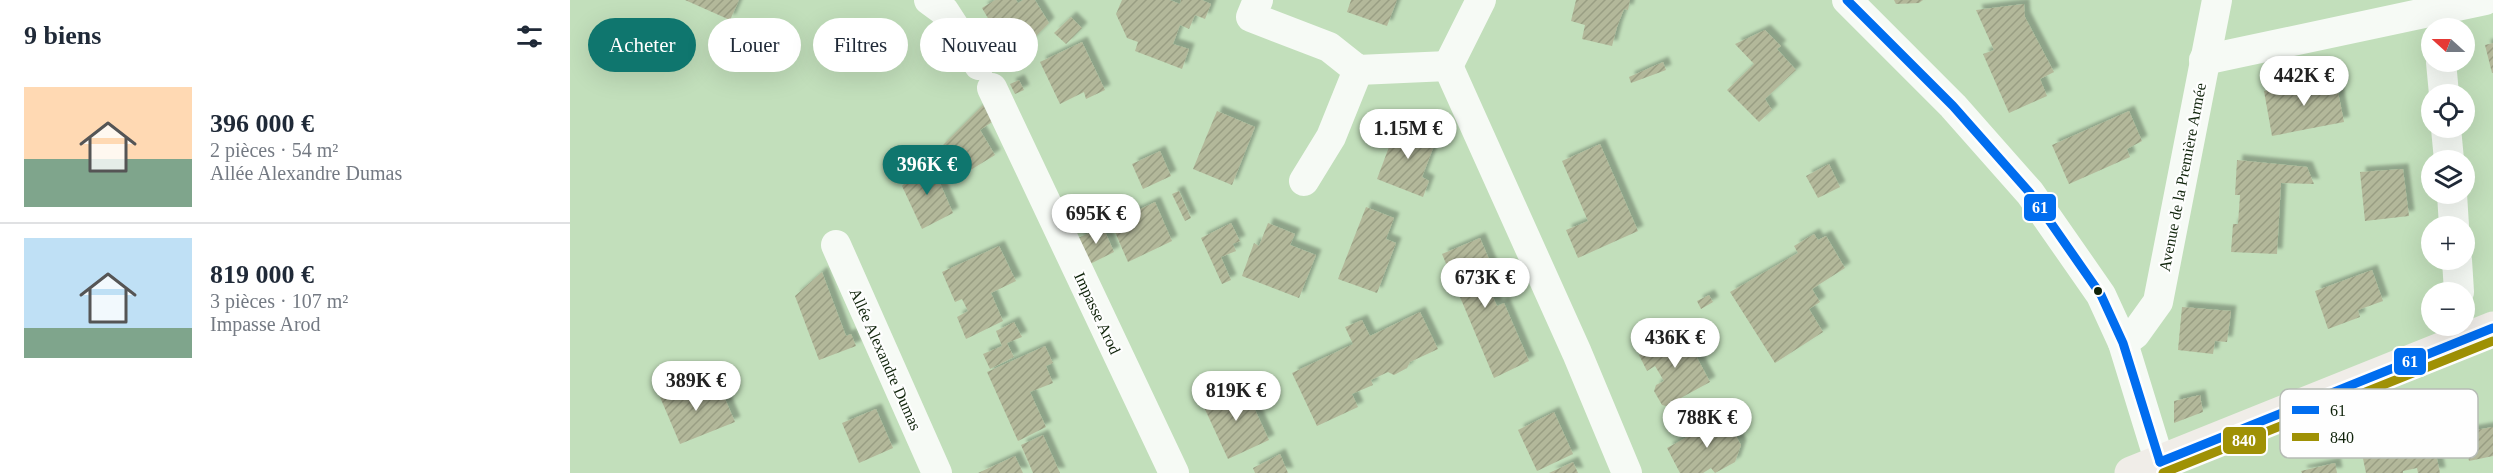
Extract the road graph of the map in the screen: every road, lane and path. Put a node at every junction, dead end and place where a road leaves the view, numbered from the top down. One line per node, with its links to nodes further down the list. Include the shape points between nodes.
1 (929, 0): 20 (street, Impasse Arod, via 944,11 986,76)
2 (1258, 0): 11 (street, via 1251,17 1329,47)
3 (1481, 0): 10 (street)
4 (1847, 0): 15 (street, via 1953,106 2030,193 2101,295)
5 (2217, 0): 9 (street, Avenue de la Première Armée)
6 (2486, 0): 7 (street)
7 (2440, 18)
8 (2421, 22): 9 (street)
9 (2204, 60): 15 (street, Avenue de la Première Armée, via 2158,302 2135,334)
10 (1448, 66): 11 (street); 21 (street)
11 (1358, 70): 12 (street, via 1331,137)
12 (1304, 181)
13 (836, 245): 19 (street, Allée Alexandre Dumas)
14 (2477, 327): 16 (main road)
15 (2123, 343): 18 (street)
16 (2335, 389)
17 (2280, 413): 18 (main road)
18 (2151, 469)
19 (937, 473)
20 (1174, 473)
21 (1627, 473)

